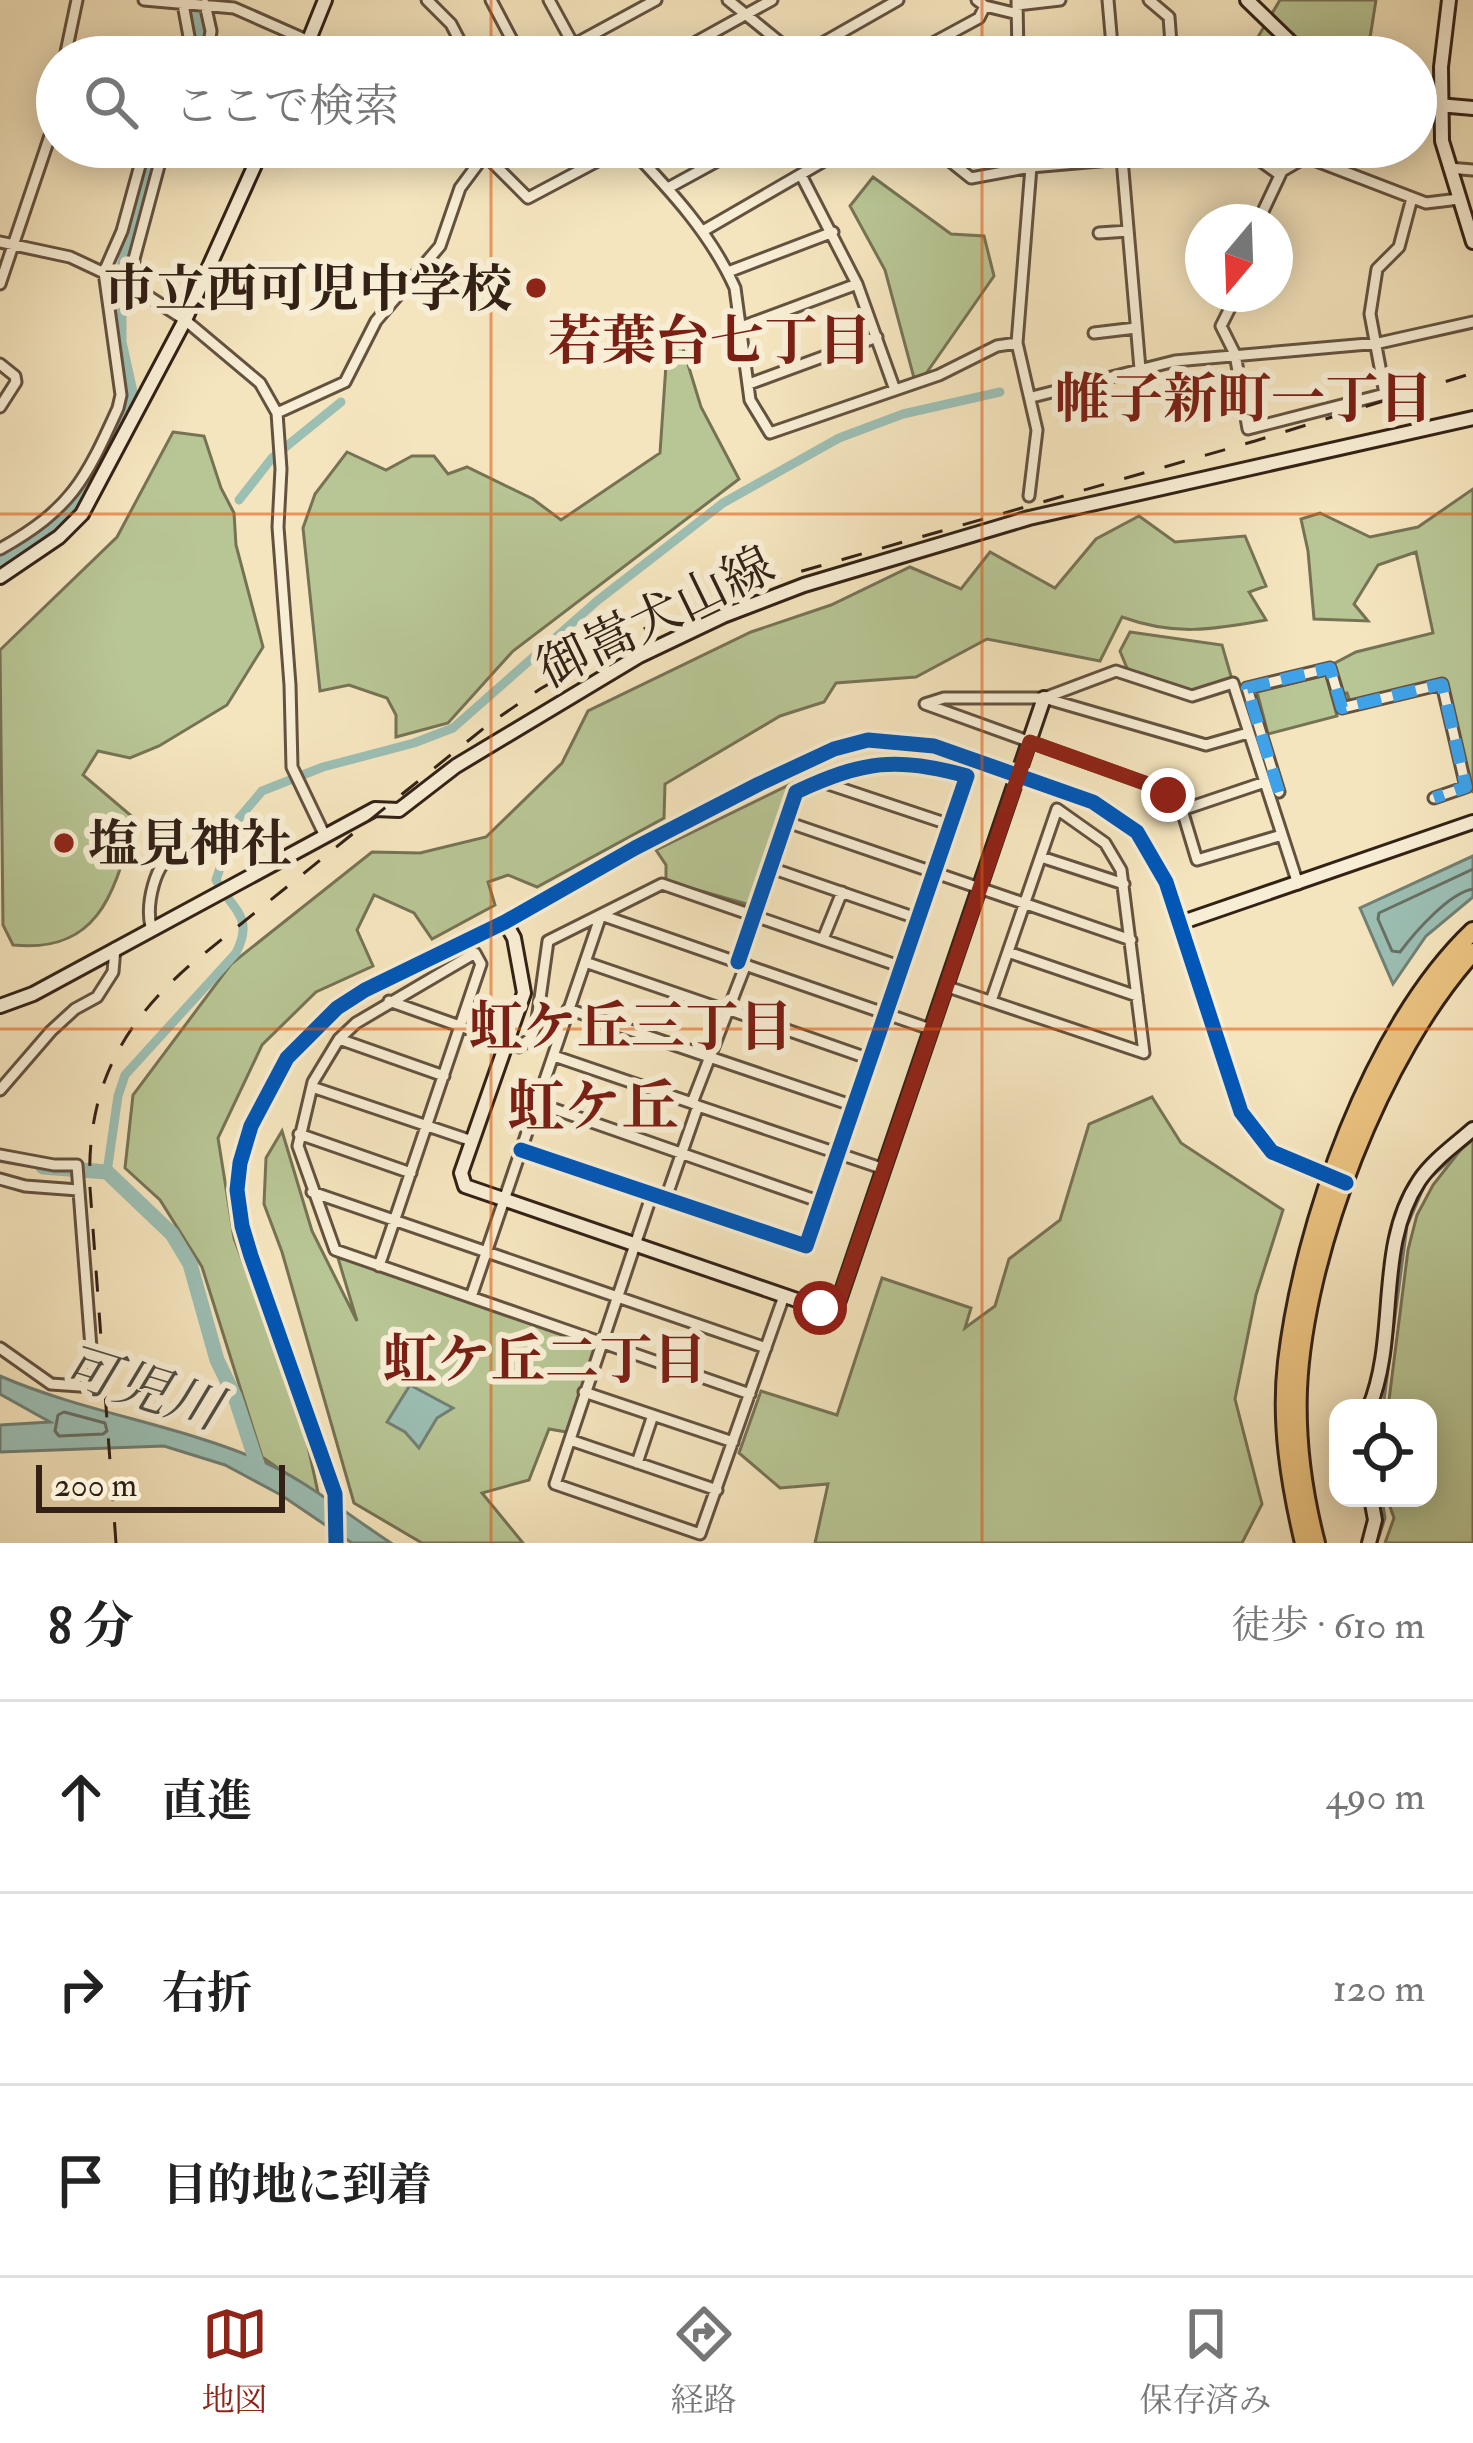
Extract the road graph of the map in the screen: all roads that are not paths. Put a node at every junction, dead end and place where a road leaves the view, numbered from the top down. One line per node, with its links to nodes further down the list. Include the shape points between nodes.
1 (77, 0): 21 (street)
2 (144, 0): 16 (street)
3 (325, 0): 25 (street)
4 (427, 0): 26 (street)
5 (491, 0): 27 (street)
6 (549, 0): 28 (street)
7 (656, 0): 29 (street)
8 (728, 0): 20 (street)
9 (772, 0): 20 (street)
10 (898, 0): 32 (street)
11 (1060, 0): 19 (street)
12 (1108, 0): 35 (street)
13 (1149, 0): 36 (street, via 1169,17)
14 (1247, 0): 37 (street)
15 (1449, 0): 39 (street)
16 (183, 2): 17 (street); 22 (street)
17 (205, 3): 23 (street); 24 (street)
18 (981, 3): 19 (street); 33 (street, via 979,17)
19 (1016, 6): 34 (street)
20 (746, 14): 30 (street); 31 (street)
21 (69, 36)
22 (189, 36)
23 (210, 36)
24 (298, 36)
25 (311, 36)
26 (457, 36)
27 (509, 36)
28 (568, 36)
29 (601, 36)
30 (707, 36)
31 (773, 36)
32 (835, 36)
33 (945, 36)
34 (1015, 36)
35 (1111, 36)
36 (1170, 36)
37 (1280, 36)
38 (1437, 106): 39 (street)
39 (1440, 106): 40 (street); 58 (street)
40 (1473, 108)
41 (39, 168): 72 (street)
42 (140, 168): 74 (street)
43 (158, 168): 77 (street)
44 (253, 168): 79 (street)
45 (471, 168): 94 (street, via 440,246 376,321 345,382)
46 (499, 168): 47 (street, via 528,198)
47 (586, 168)
48 (648, 168): 62 (street)
49 (704, 168): 62 (street)
50 (813, 168): 60 (street)
51 (958, 168): 52 (street, via 971,178)
52 (1020, 168)
53 (1030, 168): 85 (street)
54 (1123, 168): 66 (street)
55 (1270, 168): 61 (street)
56 (1290, 168): 61 (street)
57 (1334, 168): 63 (street)
58 (1449, 168): 59 (street); 64 (street)
59 (1473, 170)
60 (801, 175): 67 (street); 68 (street)
61 (1280, 175): 65 (street)
62 (668, 188): 67 (street)
63 (1412, 198): 64 (street); 86 (street, via 1399,247 1376,269 1370,314)
64 (1459, 199): 71 (street)
65 (1266, 204)
66 (1128, 231): 69 (street); 82 (street)
67 (703, 232): 73 (street)
68 (833, 232): 73 (street); 76 (street)
69 (1099, 233)
70 (0, 242): 72 (street)
71 (1473, 242)
72 (14, 244): 74 (street); 75 (street)
73 (728, 272): 81 (street)
74 (107, 273): 77 (street); 97 (street, via 118,408 72,497)
75 (0, 284)
76 (857, 284): 81 (street); 84 (street)
77 (134, 287): 79 (street)
78 (1228, 312): 87 (street, via 1221,326)
79 (185, 320): 94 (street, via 260,383); 98 (street, via 82,514)
80 (1473, 322): 86 (street)
81 (741, 327): 90 (street)
82 (1136, 328): 83 (street); 89 (street)
83 (1094, 333)
84 (877, 337): 90 (street); 91 (street)
85 (1017, 343): 91 (street); 92 (street)
86 (1378, 343): 87 (street); 87 (street, via 1385,394 1253,430)
87 (1235, 354): 89 (street)
88 (0, 364): 93 (street, via 16,382)
89 (1139, 369): 92 (street)
90 (748, 384): 91 (street, via 773,434)
91 (895, 390)
92 (1032, 398): 96 (street, via 1037,447)
93 (0, 406)
94 (277, 413): 112 (street, via 292,766)
95 (1473, 418): 112 (street, 御嵩犬山線, via 1029,518 804,584 639,656 456,766 399,810 375,809)
96 (1029, 496)
97 (0, 549)
98 (0, 577)
99 (1044, 698): 100 (street, via 1206,746); 100 (street, via 1116,671 1192,696 1233,683); 101 (street); 101 (street, via 925,704)
100 (1249, 733): 104 (street)
101 (1030, 742): 102 (street); 107 (street, via 1153,786)
102 (1017, 775): 119 (street); 125 (street, via 906,741 834,748); 126 (street, via 1093,802 1137,832)
103 (819, 781): 108 (street, via 796,792); 110 (street); 110 (street, via 887,762 967,776)
104 (1264, 782): 107 (street); 111 (street)
105 (1279, 792): 106 (street, via 1247,688 1330,668 1342,708 1442,684 1466,788)
106 (1434, 798)
107 (1182, 810): 111 (street, via 1198,860)
108 (787, 822): 115 (street); 116 (street)
109 (1473, 822): 118 (street)
110 (951, 825): 116 (street)
111 (1282, 835): 118 (street)
112 (325, 836): 127 (street, 御嵩犬山線)
113 (187, 856): 127 (street, via 164,860)
114 (1041, 857): 117 (street); 117 (street, via 1058,809 1106,843); 121 (street)
115 (771, 868): 120 (street); 123 (street)
116 (935, 872): 119 (street); 124 (street)
117 (1124, 884): 130 (street)
118 (1298, 884): 126 (street)
119 (979, 887): 121 (street); 137 (street)
120 (842, 892): 124 (street); 129 (street)
121 (1025, 904): 130 (street); 132 (street)
122 (602, 915): 123 (street, via 662,884); 134 (street); 135 (street); 148 (street, via 548,941 534,1035 519,1047)
123 (754, 915): 129 (street); 135 (street)
124 (919, 919): 136 (street)
125 (505, 922): 148 (street, via 524,993); 195 (street, via 337,1009 286,1058 251,1126 238,1177 242,1226 326,1464)
126 (1180, 923): 169 (street, via 1241,1112 1273,1152)
127 (151, 927): 131 (street, 御嵩犬山線)
128 (1473, 931): 169 (highway, via 1377,1066)
129 (823, 939): 136 (street)
130 (1131, 940): 138 (street)
131 (115, 947): 141 (street, 御嵩犬山線); 154 (street, via 98,997 51,1030)
132 (1008, 952): 138 (street); 140 (street)
133 (1473, 952): 169 (highway, via 1391,1073)
134 (584, 962): 142 (street); 143 (street)
135 (742, 963): 143 (street); 144 (street)
136 (902, 967): 144 (street)
137 (945, 986): 140 (street); 146 (street)
138 (1136, 996): 140 (street, via 1144,1053)
139 (389, 1001): 145 (street); 145 (street, via 475,953 481,964); 147 (street)
140 (991, 1001)
141 (0, 1006)
142 (568, 1009): 149 (street); 150 (street)
143 (728, 1010): 150 (street); 151 (street)
144 (886, 1014): 146 (street); 151 (street)
145 (460, 1026): 148 (street); 152 (street)
146 (930, 1029): 166 (street)
147 (339, 1040): 152 (street); 153 (street)
148 (507, 1043): 161 (street)
149 (554, 1056): 155 (street); 156 (street)
150 (709, 1057): 156 (street); 157 (street)
151 (870, 1059): 157 (street)
152 (444, 1076): 158 (street)
153 (312, 1087): 158 (street); 160 (street)
154 (0, 1090)
155 (537, 1103): 162 (street); 163 (street)
156 (695, 1104): 163 (street); 164 (street)
157 (854, 1106): 164 (street)
158 (427, 1126): 161 (street); 167 (street)
159 (1473, 1129): 188 (street, via 1422,1175 1402,1213)
160 (299, 1134): 167 (street); 171 (street)
161 (472, 1141): 174 (street, via 465,1186)
162 (521, 1150): 172 (street); 174 (street)
163 (682, 1152): 173 (street); 175 (street)
164 (838, 1153): 166 (street); 175 (street)
165 (0, 1155): 170 (street, via 77,1165)
166 (884, 1169): 181 (street, via 839,1300 820,1308)
167 (411, 1173): 176 (street)
168 (0, 1179): 170 (street)
169 (1339, 1180): 196 (highway, via 1304,1279 1287,1363 1286,1443); 197 (highway, via 1301,1352 1301,1464)
170 (78, 1190): 184 (street, via 94,1387 50,1384)
171 (312, 1192): 176 (street); 179 (street, via 335,1250)
172 (652, 1194): 173 (street); 177 (street)
173 (666, 1198): 175 (street, via 806,1246)
174 (504, 1199): 177 (street); 178 (street)
175 (821, 1202)
176 (395, 1219): 178 (street); 179 (street)
177 (634, 1244): 180 (street); 181 (street)
178 (487, 1250): 180 (street); 182 (street)
179 (379, 1266): 182 (street)
180 (617, 1295): 183 (street); 185 (street)
181 (784, 1296): 185 (street)
182 (470, 1297): 183 (street)
183 (602, 1342): 186 (street); 187 (street)
184 (0, 1348)
185 (766, 1348): 187 (street)
186 (584, 1392): 189 (street); 190 (street)
187 (750, 1394): 191 (street)
188 (1372, 1399)
189 (653, 1415): 191 (street); 192 (street)
190 (570, 1440): 192 (street); 193 (street, via 555,1484 700,1534)
191 (734, 1442): 193 (street)
192 (637, 1462): 193 (street)
193 (717, 1490)
194 (1373, 1507): 198 (street)
195 (336, 1543)
196 (1304, 1543)
197 (1316, 1543)
198 (1369, 1543)

